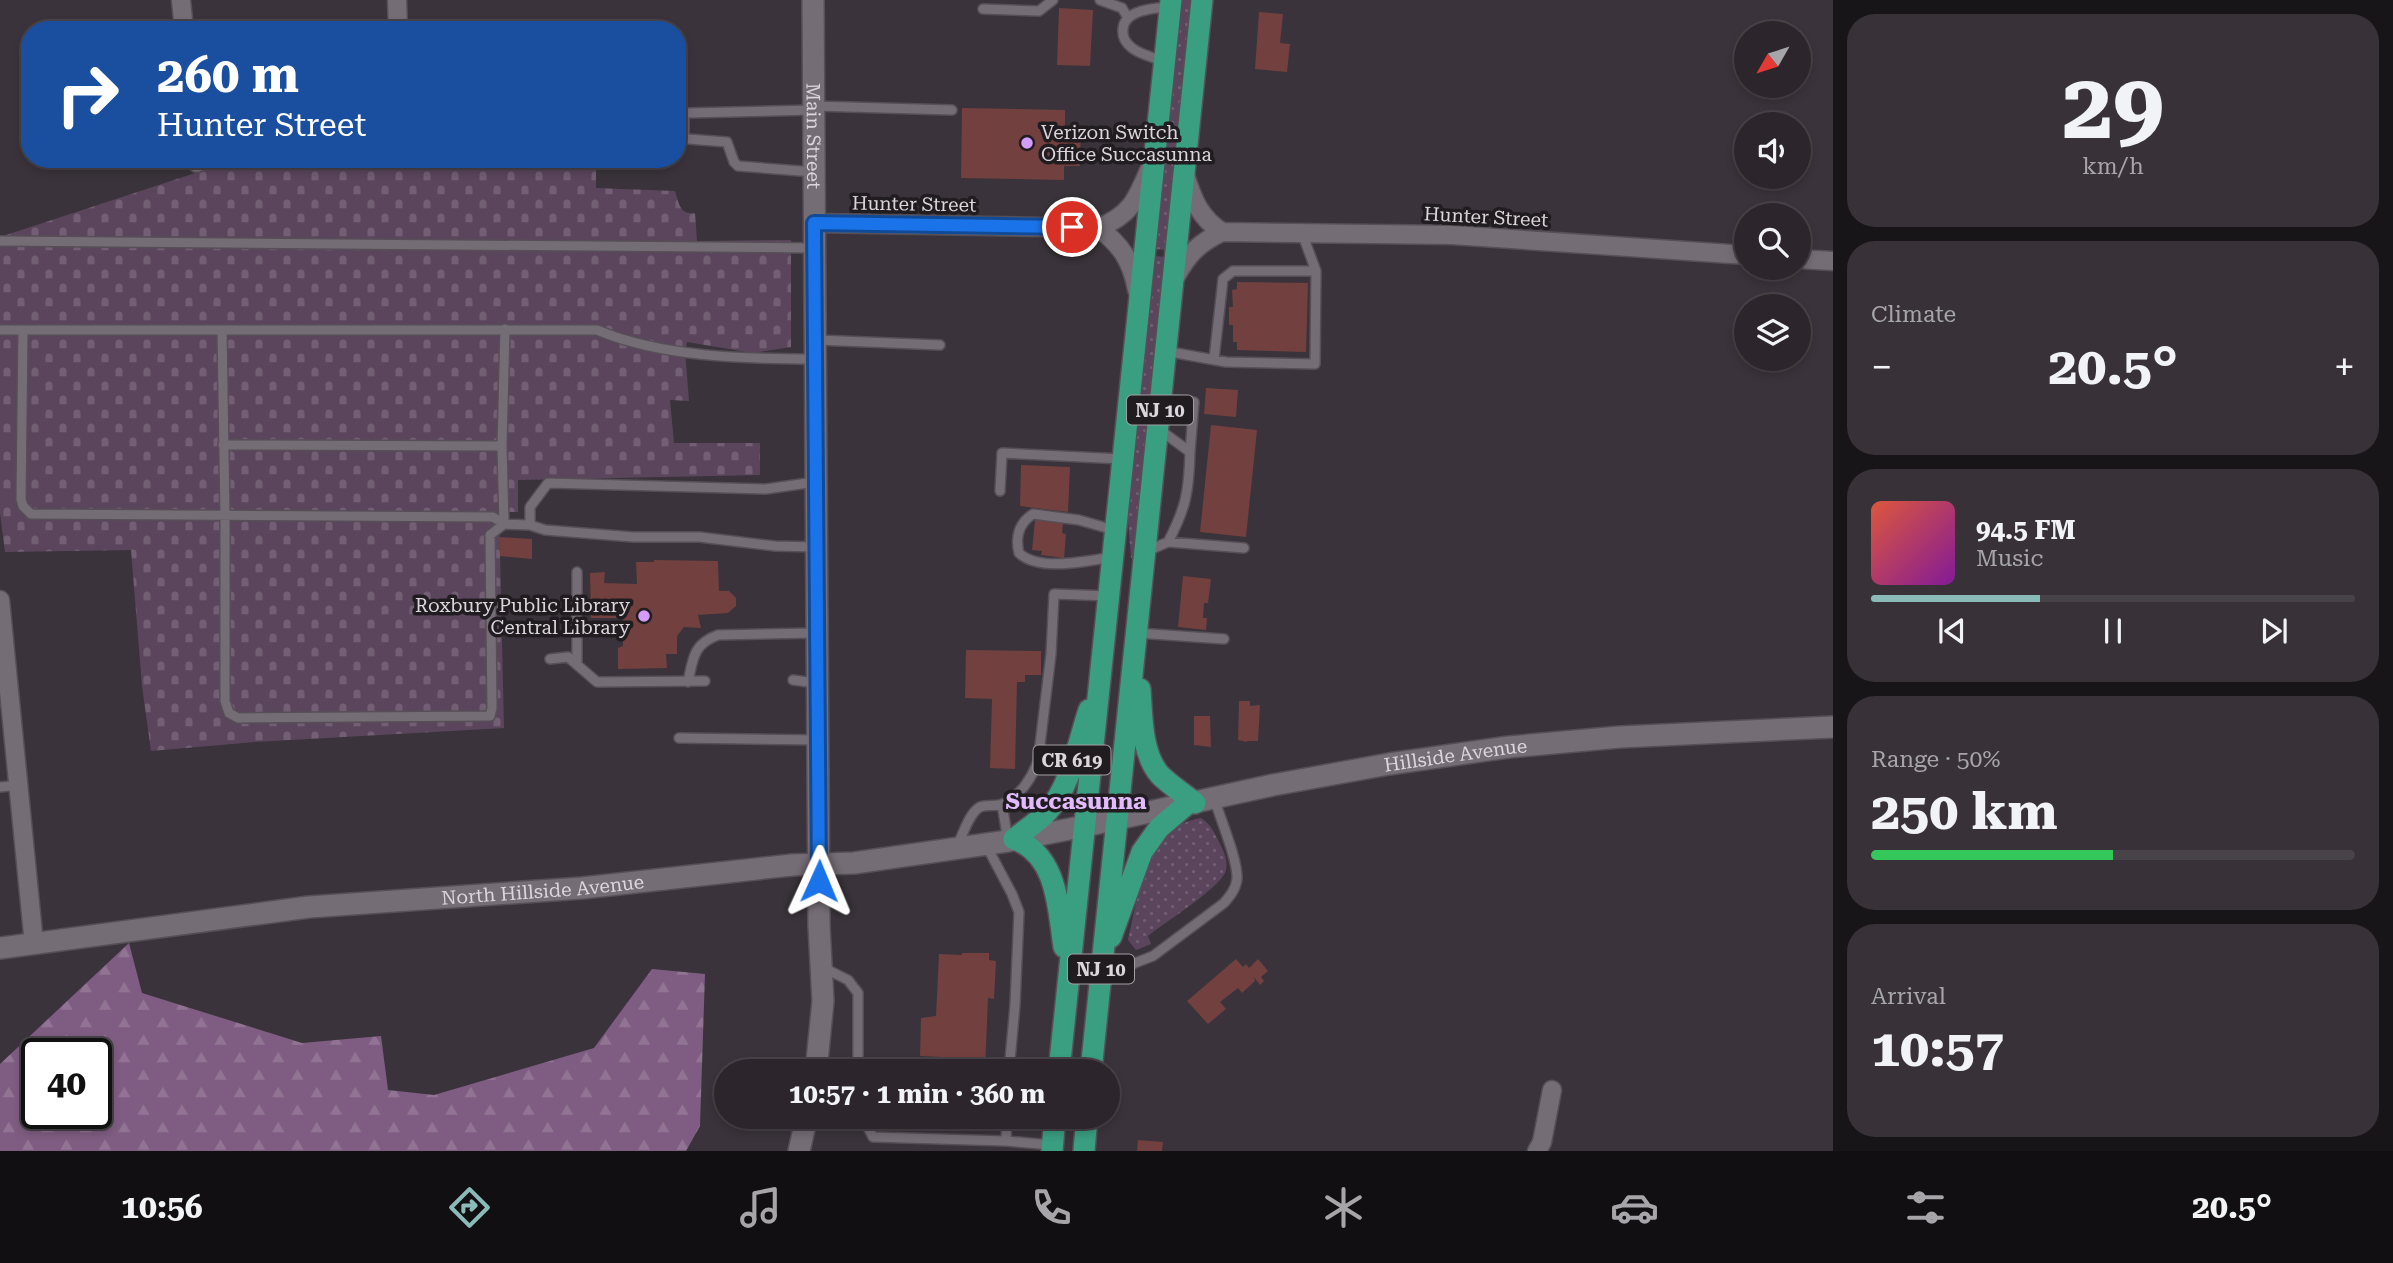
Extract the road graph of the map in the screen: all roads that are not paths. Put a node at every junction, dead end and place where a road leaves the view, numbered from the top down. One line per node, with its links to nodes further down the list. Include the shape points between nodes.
1 (181, 0): 10 (street)
2 (397, 0): 11 (street)
3 (813, 0): 13 (main road, Main Street)
4 (1053, 0): 8 (lane, via 1039,11)
5 (1100, 0): 9 (lane, via 1122,8)
6 (1202, 0): 18 (highway, NJ 10)
7 (1171, 3): 9 (lane); 12 (highway, NJ 10)
8 (983, 9)
9 (1128, 18): 12 (lane, via 1123,31 1130,46)
10 (183, 21)
11 (398, 21)
12 (1165, 62): 17 (highway, NJ 10)
13 (813, 108): 14 (lane); 15 (lane); 19 (main road, Main Street)
14 (952, 110)
15 (686, 114)
16 (686, 138): 19 (lane, via 727,142 738,166)
17 (1154, 161): 21 (street, via 1130,208 1116,221); 31 (highway, NJ 10)
18 (1183, 170): 22 (street, via 1198,210); 30 (highway, NJ 10)
19 (814, 172): 20 (main road, Main Street)
20 (814, 223): 21 (street, Hunter Street); 25 (main road, Main Street)
21 (1098, 228): 31 (street, via 1122,250 1135,277)
22 (1222, 232): 23 (street, Hunter Street); 30 (street, via 1192,251)
23 (1302, 233): 26 (street, Hunter Street, via 1452,235); 29 (lane)
24 (0, 241): 25 (lane)
25 (814, 248): 37 (main road, Main Street)
26 (1734, 254)
27 (1811, 260): 28 (street)
28 (1833, 261)
29 (1316, 271): 39 (lane, via 1233,271 1223,279); 39 (lane, via 1315,364)
30 (1173, 282): 38 (highway, NJ 10)
31 (1139, 301): 45 (highway, NJ 10)
32 (505, 329): 35 (lane); 37 (lane, via 597,330 638,345 754,359); 43 (lane)
33 (0, 330): 34 (lane)
34 (23, 330): 35 (lane); 48 (lane, via 22,499 26,511 38,516)
35 (222, 330): 42 (lane)
36 (940, 345): 37 (lane)
37 (815, 350): 46 (main road, Main Street)
38 (1166, 351): 39 (lane); 40 (highway, NJ 10)
39 (1214, 359)
40 (1161, 399): 41 (highway, NJ 10); 44 (lane, via 1194,402)
41 (1158, 429): 44 (lane); 55 (highway, NJ 10)
42 (223, 444): 43 (lane); 48 (lane)
43 (502, 446): 49 (lane)
44 (1190, 452): 52 (lane, via 1183,514)
45 (1124, 459): 47 (lane, via 1002,453); 51 (highway, NJ 10)
46 (816, 482): 50 (lane, via 766,489 548,483 530,507); 53 (main road, Main Street)
47 (1000, 491)
48 (225, 515): 49 (lane, via 493,517); 49 (lane, via 225,701 229,713 238,718 490,716 491,535)
49 (504, 524): 50 (lane)
50 (530, 525): 53 (lane, via 633,537 699,537)
51 (1117, 530): 56 (highway, NJ 10); 56 (lane, via 1034,514 1017,537 1019,553 1041,562 1072,563)
52 (1168, 542): 54 (lane); 55 (lane)
53 (817, 547): 60 (main road, Main Street)
54 (1244, 548)
55 (1145, 552): 61 (highway, NJ 10)
56 (1114, 556): 58 (highway, NJ 10)
57 (577, 572): 65 (lane)
58 (1110, 596): 64 (highway, NJ 10); 77 (lane, via 1054,594 1038,761 1025,787)
59 (0, 600): 70 (street)
60 (818, 633): 68 (lane, via 718,635 695,652); 69 (main road, Main Street)
61 (1136, 636): 62 (lane); 76 (highway, via 1150,756 1158,773); 78 (highway, NJ 10)
62 (1224, 639)
63 (550, 659): 65 (lane, via 568,657)
64 (1103, 664): 79 (highway, NJ 10); 80 (highway, CR 619, via 1058,797 1042,817)
65 (577, 665): 68 (lane, via 597,681)
66 (793, 680): 69 (lane)
67 (705, 681): 68 (lane)
68 (688, 682)
69 (818, 683): 73 (main road, Main Street)
70 (5, 685): 74 (street)
71 (1833, 727): 76 (main road, Hillside Avenue, via 1509,747 1389,764)
72 (680, 738): 73 (lane)
73 (819, 740): 83 (main road, Main Street)
74 (20, 785): 75 (lane); 84 (street)
75 (0, 787)
76 (1198, 802): 78 (main road, Hillside Avenue); 87 (highway, via 1159,828 1142,852); 87 (lane, via 1236,870 1231,896 1153,956)
77 (1002, 804): 80 (lane); 82 (lane, via 981,806)
78 (1115, 821): 79 (main road, Hillside Avenue); 87 (highway, NJ 10)
79 (1085, 826): 80 (main road, North Hillside Avenue); 88 (highway, NJ 10)
80 (1011, 840): 81 (main road, North Hillside Avenue); 88 (highway, via 1033,851 1052,878)
81 (985, 844): 82 (main road, North Hillside Avenue); 91 (lane, via 1019,912)
82 (956, 848): 83 (main road, North Hillside Avenue)
83 (819, 864): 84 (main road, North Hillside Avenue, via 582,888 309,907); 86 (main road, Main Street)
84 (34, 944): 85 (main road, North Hillside Avenue)
85 (0, 948)
86 (821, 967): 89 (main road, Main Street); 90 (lane, via 848,980 858,993)
87 (1101, 967): 93 (highway, NJ 10)
88 (1069, 978): 92 (highway, NJ 10)
89 (818, 1059)
90 (858, 1059)
91 (1010, 1059)
92 (1060, 1059)
93 (1092, 1059)
94 (1552, 1090): 104 (street)
95 (804, 1129): 102 (main road)
96 (869, 1129): 100 (lane, via 873,1136)
97 (1006, 1129): 100 (lane)
98 (1054, 1129): 101 (highway)
99 (1086, 1129): 103 (highway)
100 (1006, 1141): 101 (lane)
101 (1052, 1148)
102 (799, 1151)
103 (1084, 1151)
104 (1537, 1151)

